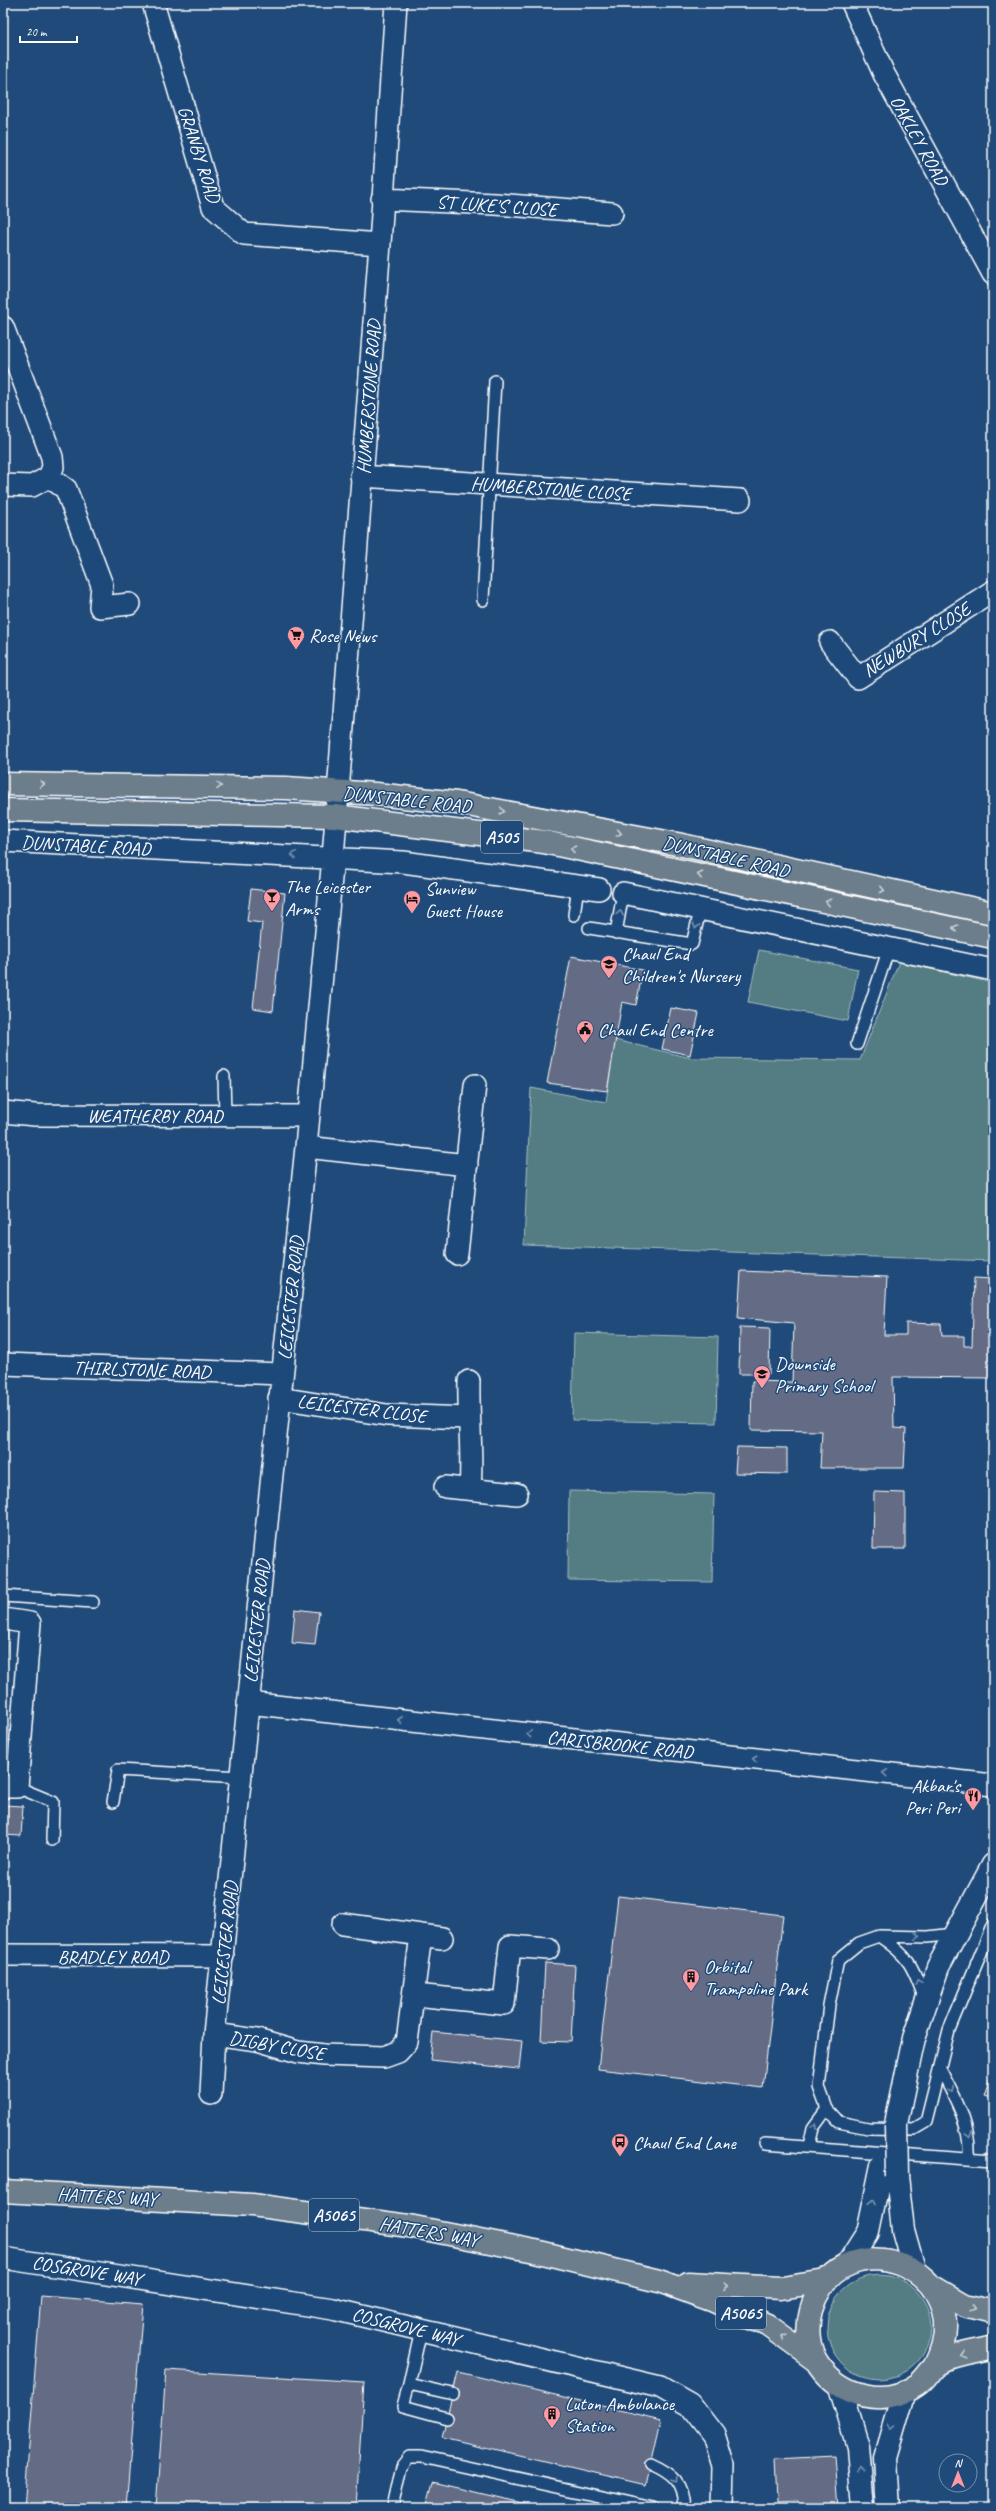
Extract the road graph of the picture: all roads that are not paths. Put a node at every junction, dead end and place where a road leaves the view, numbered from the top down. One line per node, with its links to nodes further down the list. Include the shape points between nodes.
1 (153, 3): 6 (street, GRANBY ROAD, via 213,207 244,234)
2 (396, 3): 4 (street, HUMBERSTONE ROAD)
3 (852, 3): 7 (street, OAKLEY ROAD, via 884,74)
4 (382, 199): 5 (street, ST LUKE'S CLOSE); 6 (street, HUMBERSTONE ROAD)
5 (612, 213)
6 (380, 244): 10 (street, HUMBERSTONE ROAD)
7 (993, 274)
8 (3, 327): 11 (street, via 52,457)
9 (495, 381): 12 (lane)
10 (362, 476): 12 (street, HUMBERSTONE CLOSE); 20 (street, HUMBERSTONE ROAD)
11 (49, 477): 13 (street, via 32,486); 17 (street, via 66,489 102,585 100,607)
12 (491, 484): 14 (street, HUMBERSTONE CLOSE); 16 (lane)
13 (3, 485)
14 (740, 500)
15 (993, 591): 18 (street, NEWBURY CLOSE, via 858,678)
16 (483, 600)
17 (130, 604)
18 (830, 642)
19 (3, 784): 20 (main road, DUNSTABLE ROAD, one-way to 20, via 220,786)
20 (338, 792): 22 (street, HUMBERSTONE ROAD); 29 (main road, DUNSTABLE ROAD / A505, one-way to 29, via 457,803 553,819)
21 (3, 810): 22 (main road, DUNSTABLE ROAD / A505)
22 (335, 816): 24 (street, LEICESTER ROAD); 33 (main road, DUNSTABLE ROAD / A505, one-way to 22, via 544,842)
23 (3, 841): 24 (street, DUNSTABLE ROAD, one-way to 23)
24 (333, 857): 25 (street, DUNSTABLE ROAD, via 403,862); 41 (street, LEICESTER ROAD)
25 (578, 886): 26 (street, DUNSTABLE ROAD); 30 (lane)
26 (599, 889)
27 (623, 893): 28 (street); 32 (lane, one-way to 27)
28 (701, 907): 32 (lane, one-way to 32, via 692,944); 34 (street)
29 (993, 913)
30 (574, 915)
31 (589, 928): 32 (lane)
32 (616, 933)
33 (993, 937)
34 (889, 948): 35 (street); 36 (lane)
35 (993, 970)
36 (857, 1044)
37 (224, 1076): 40 (lane)
38 (475, 1085): 43 (street)
39 (3, 1112): 40 (street, WEATHERBY ROAD)
40 (225, 1115): 41 (street, WEATHERBY ROAD)
41 (307, 1116): 42 (street, LEICESTER ROAD)
42 (306, 1147): 43 (street); 46 (street, LEICESTER ROAD)
43 (467, 1165): 44 (street)
44 (457, 1254)
45 (3, 1364): 46 (street, THIRLSTONE ROAD)
46 (282, 1374): 48 (street, LEICESTER ROAD)
47 (469, 1381): 49 (street)
48 (279, 1398): 49 (street, LEICESTER CLOSE, via 387,1415); 56 (street, LEICESTER ROAD)
49 (468, 1418): 51 (street, via 472,1461)
50 (445, 1487): 51 (street)
51 (470, 1489): 52 (street)
52 (517, 1494)
53 (3, 1596): 54 (lane)
54 (93, 1602)
55 (3, 1619): 59 (street, via 30,1623)
56 (248, 1703): 57 (street, LEICESTER ROAD); 58 (street, CARISBROOKE ROAD, one-way to 56)
57 (241, 1777): 60 (lane, via 118,1770); 71 (street, LEICESTER ROAD)
58 (993, 1785)
59 (10, 1787): 61 (lane, via 53,1802)
60 (113, 1802)
61 (52, 1840)
62 (993, 1865): 65 (street)
63 (343, 1924): 66 (street)
64 (993, 1924): 75 (lane, via 949,2030)
65 (954, 1934): 67 (lane, one-way to 65, via 928,1937); 73 (street, via 938,1967)
66 (421, 1935): 68 (street); 72 (street, DIGBY CLOSE)
67 (879, 1936): 73 (lane, one-way to 67, via 910,1962 896,1947); 77 (lane, via 859,1943 838,1960 829,2005 820,2087)
68 (442, 1938)
69 (548, 1949): 72 (street, via 510,1946 504,2004)
70 (3, 1955): 71 (street, BRADLEY ROAD)
71 (223, 1956): 74 (street, LEICESTER ROAD)
72 (415, 1995): 74 (street, DIGBY CLOSE, via 407,2042 398,2052 384,2057 298,2052 257,2040)
73 (926, 2002): 82 (street, bridge, via 914,2038)
74 (214, 2034): 76 (street, LEICESTER ROAD)
75 (940, 2069): 77 (lane, via 926,2122 914,2129 868,2128 839,2122); 80 (lane, one-way to 80, via 963,2112 970,2141)
76 (210, 2094)
77 (827, 2109): 79 (lane, one-way to 77, via 813,2128)
78 (765, 2144): 79 (lane)
79 (809, 2146): 80 (lane)
80 (970, 2158): 81 (lane)
81 (993, 2161)
82 (888, 2174): 85 (street, one-way to 82, via 868,2232); 86 (street)
83 (3, 2191): 87 (main road, HATTERS WAY / A5065, via 244,2204 328,2214 409,2226 535,2251)
84 (3, 2258): 91 (street, COSGROVE WAY, via 333,2309)
85 (847, 2265): 86 (main road, via 881,2259 898,2262); 88 (main road)
86 (914, 2269): 89 (main road)
87 (659, 2281): 88 (main road, HATTERS WAY / A5065, one-way to 88, via 781,2288); 93 (main road, HATTERS WAY / A5065, one-way to 87, via 767,2325 714,2301)
88 (826, 2281): 93 (main road, via 814,2298 808,2319 808,2340)
89 (931, 2285): 90 (main road, one-way to 90, via 965,2304); 94 (main road, via 940,2299 945,2316 943,2350)
90 (993, 2312)
91 (421, 2330): 95 (lane); 104 (street, COSGROVE WAY, via 660,2387 690,2404 714,2436 723,2466)
92 (993, 2347): 94 (main road, one-way to 94, via 951,2358)
93 (815, 2360): 96 (main road, via 826,2375)
94 (936, 2365): 97 (main road, via 927,2376)
95 (408, 2384): 98 (lane); 99 (lane, via 403,2406)
96 (840, 2387): 97 (main road, via 872,2397 889,2396); 105 (street, one-way to 96, via 858,2446)
97 (905, 2391): 106 (street, one-way to 106, via 884,2459)
98 (453, 2394)
99 (447, 2418)
100 (651, 2464): 103 (lane, one-way to 103, via 670,2473 678,2484)
101 (392, 2508): 102 (lane, via 401,2467 409,2457 421,2457)
102 (654, 2508)
103 (684, 2508)
104 (722, 2508)
105 (863, 2508)
106 (888, 2508)

